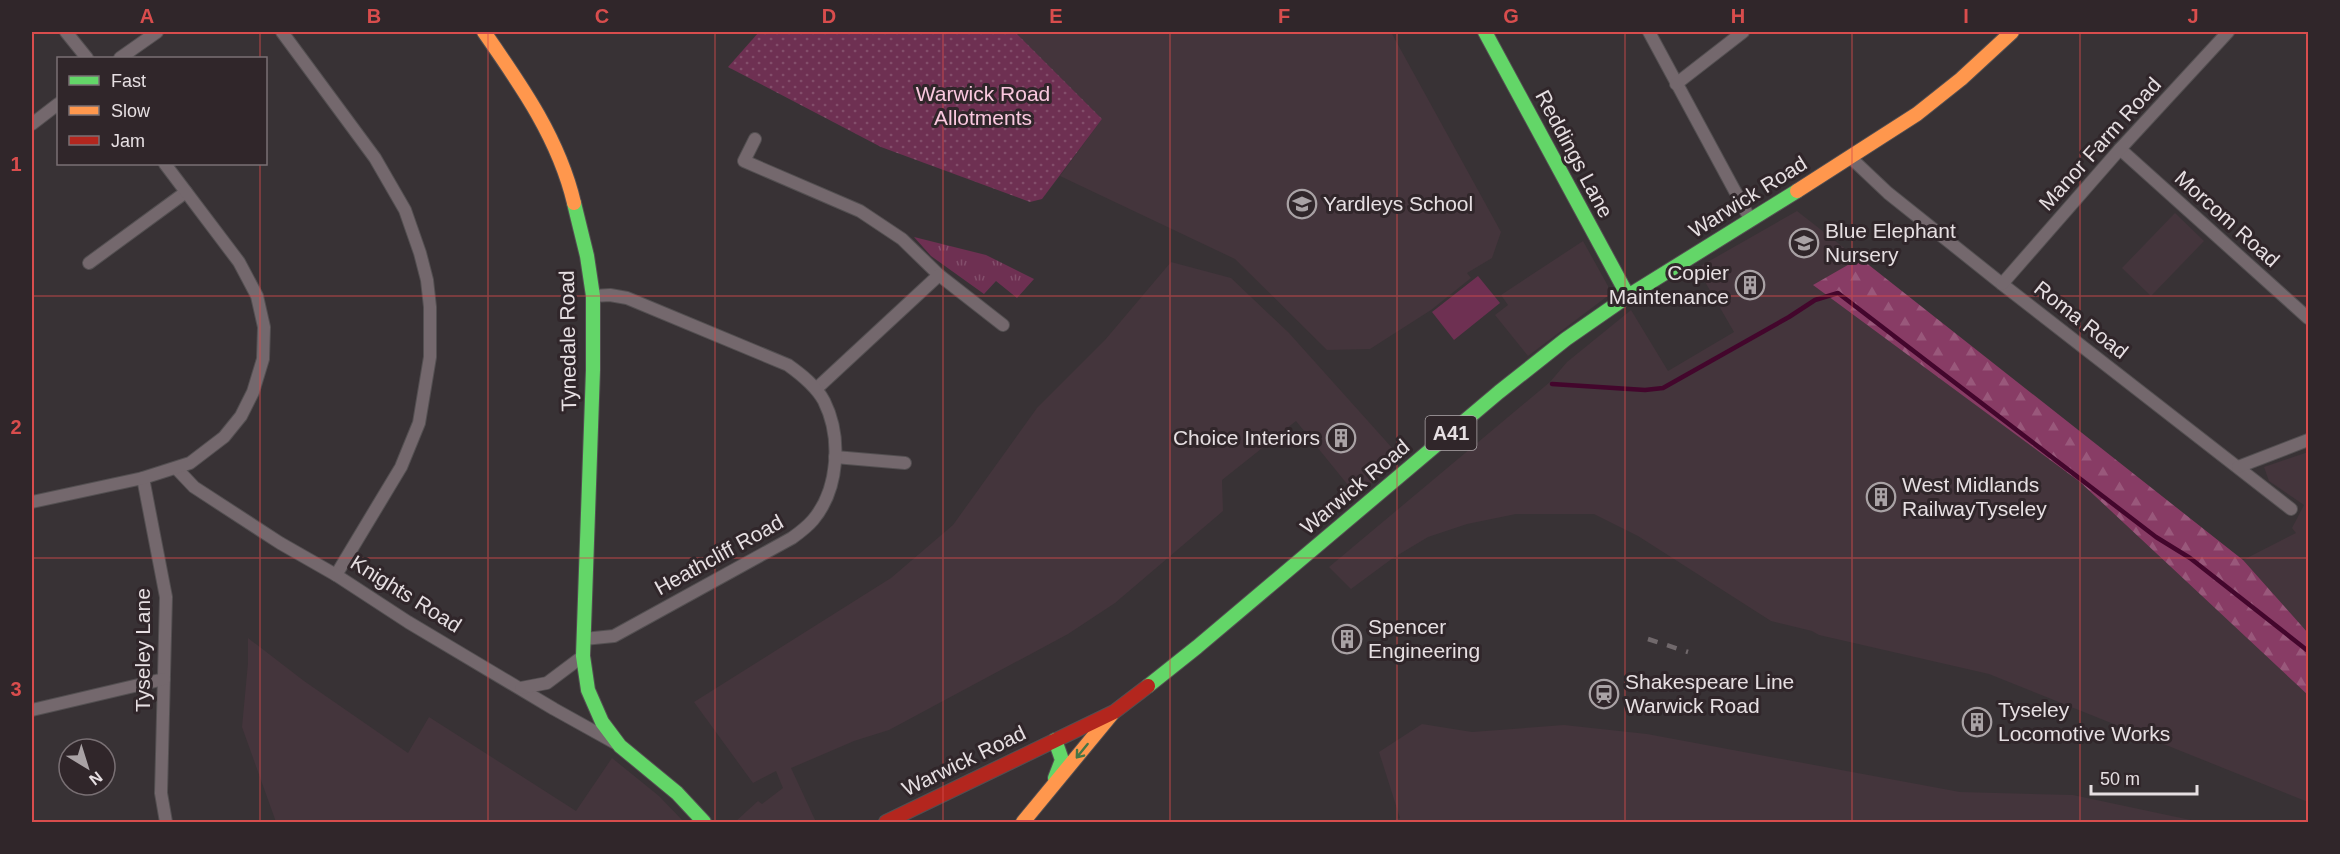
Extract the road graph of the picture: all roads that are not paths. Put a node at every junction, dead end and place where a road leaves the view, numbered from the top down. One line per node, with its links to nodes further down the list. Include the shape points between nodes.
1 (66, 32): 10 (street)
2 (157, 32): 11 (street)
3 (282, 32): 37 (street, via 375,158 405,210 427,280 430,307 430,357 419,423 401,467)
4 (484, 32): 24 (main road, Tynedale Road, via 527,93 559,155 587,256)
5 (1485, 32): 25 (main road, Reddings Lane)
6 (1648, 32): 12 (street)
7 (1743, 32): 12 (street)
8 (2012, 32): 17 (main road, Warwick Road / A41, via 1917,114)
9 (2228, 32): 16 (street, Manor Farm Road)
10 (86, 57)
11 (121, 57)
12 (1676, 84): 20 (street)
13 (57, 105): 14 (street)
14 (32, 124)
15 (754, 139): 22 (street, via 744,161 860,211 902,239)
16 (2120, 149): 23 (street, Manor Farm Road); 26 (street, Morcom Road)
17 (1851, 158): 20 (main road, Warwick Road / A41); 23 (street, Roma Road, via 1888,193)
18 (166, 165): 19 (street)
19 (186, 192): 21 (street); 33 (street, via 239,262 257,296 264,327 263,359 254,393 241,416 201,456)
20 (1750, 219): 25 (main road, Warwick Road / A41)
21 (89, 263)
22 (939, 275): 27 (street); 28 (street)
23 (2002, 284): 32 (street, Roma Road)
24 (593, 296): 28 (street, Heathcliff Road, via 627,298 660,310 788,365); 38 (main road, Tynedale Road)
25 (1628, 296): 43 (main road, Warwick Road / A41, via 1499,392)
26 (2308, 318)
27 (1003, 325)
28 (816, 389): 30 (street, Heathcliff Road, via 829,417)
29 (2308, 440): 32 (street)
30 (835, 457): 31 (street); 38 (street, Heathcliff Road, via 826,498 813,520 792,538 614,636)
31 (904, 463)
32 (2238, 467): 36 (street, Roma Road)
33 (176, 468): 34 (street); 37 (street, Knights Road, via 211,499)
34 (142, 478): 35 (street); 40 (street, Tyseley Lane, via 166,597)
35 (32, 502)
36 (2291, 509)
37 (336, 575): 41 (street, Knights Road)
38 (584, 639): 39 (main road, Knights Road)
39 (583, 657): 41 (street, via 547,683); 45 (main road, Knights Road, via 588,690)
40 (164, 679): 42 (street); 47 (street, Tyseley Lane, via 161,793)
41 (521, 688): 45 (street, Knights Road)
42 (32, 710)
43 (1114, 712): 44 (main road, Warwick Road / A41); 46 (main road, one-way to 46)
44 (1055, 740): 46 (main road, via 1062,760); 49 (main road, Warwick Road / A41)
45 (620, 746): 48 (main road, Knights Road)
46 (1050, 790): 50 (main road)
47 (166, 822)
48 (704, 822)
49 (886, 822)
50 (1023, 822)

